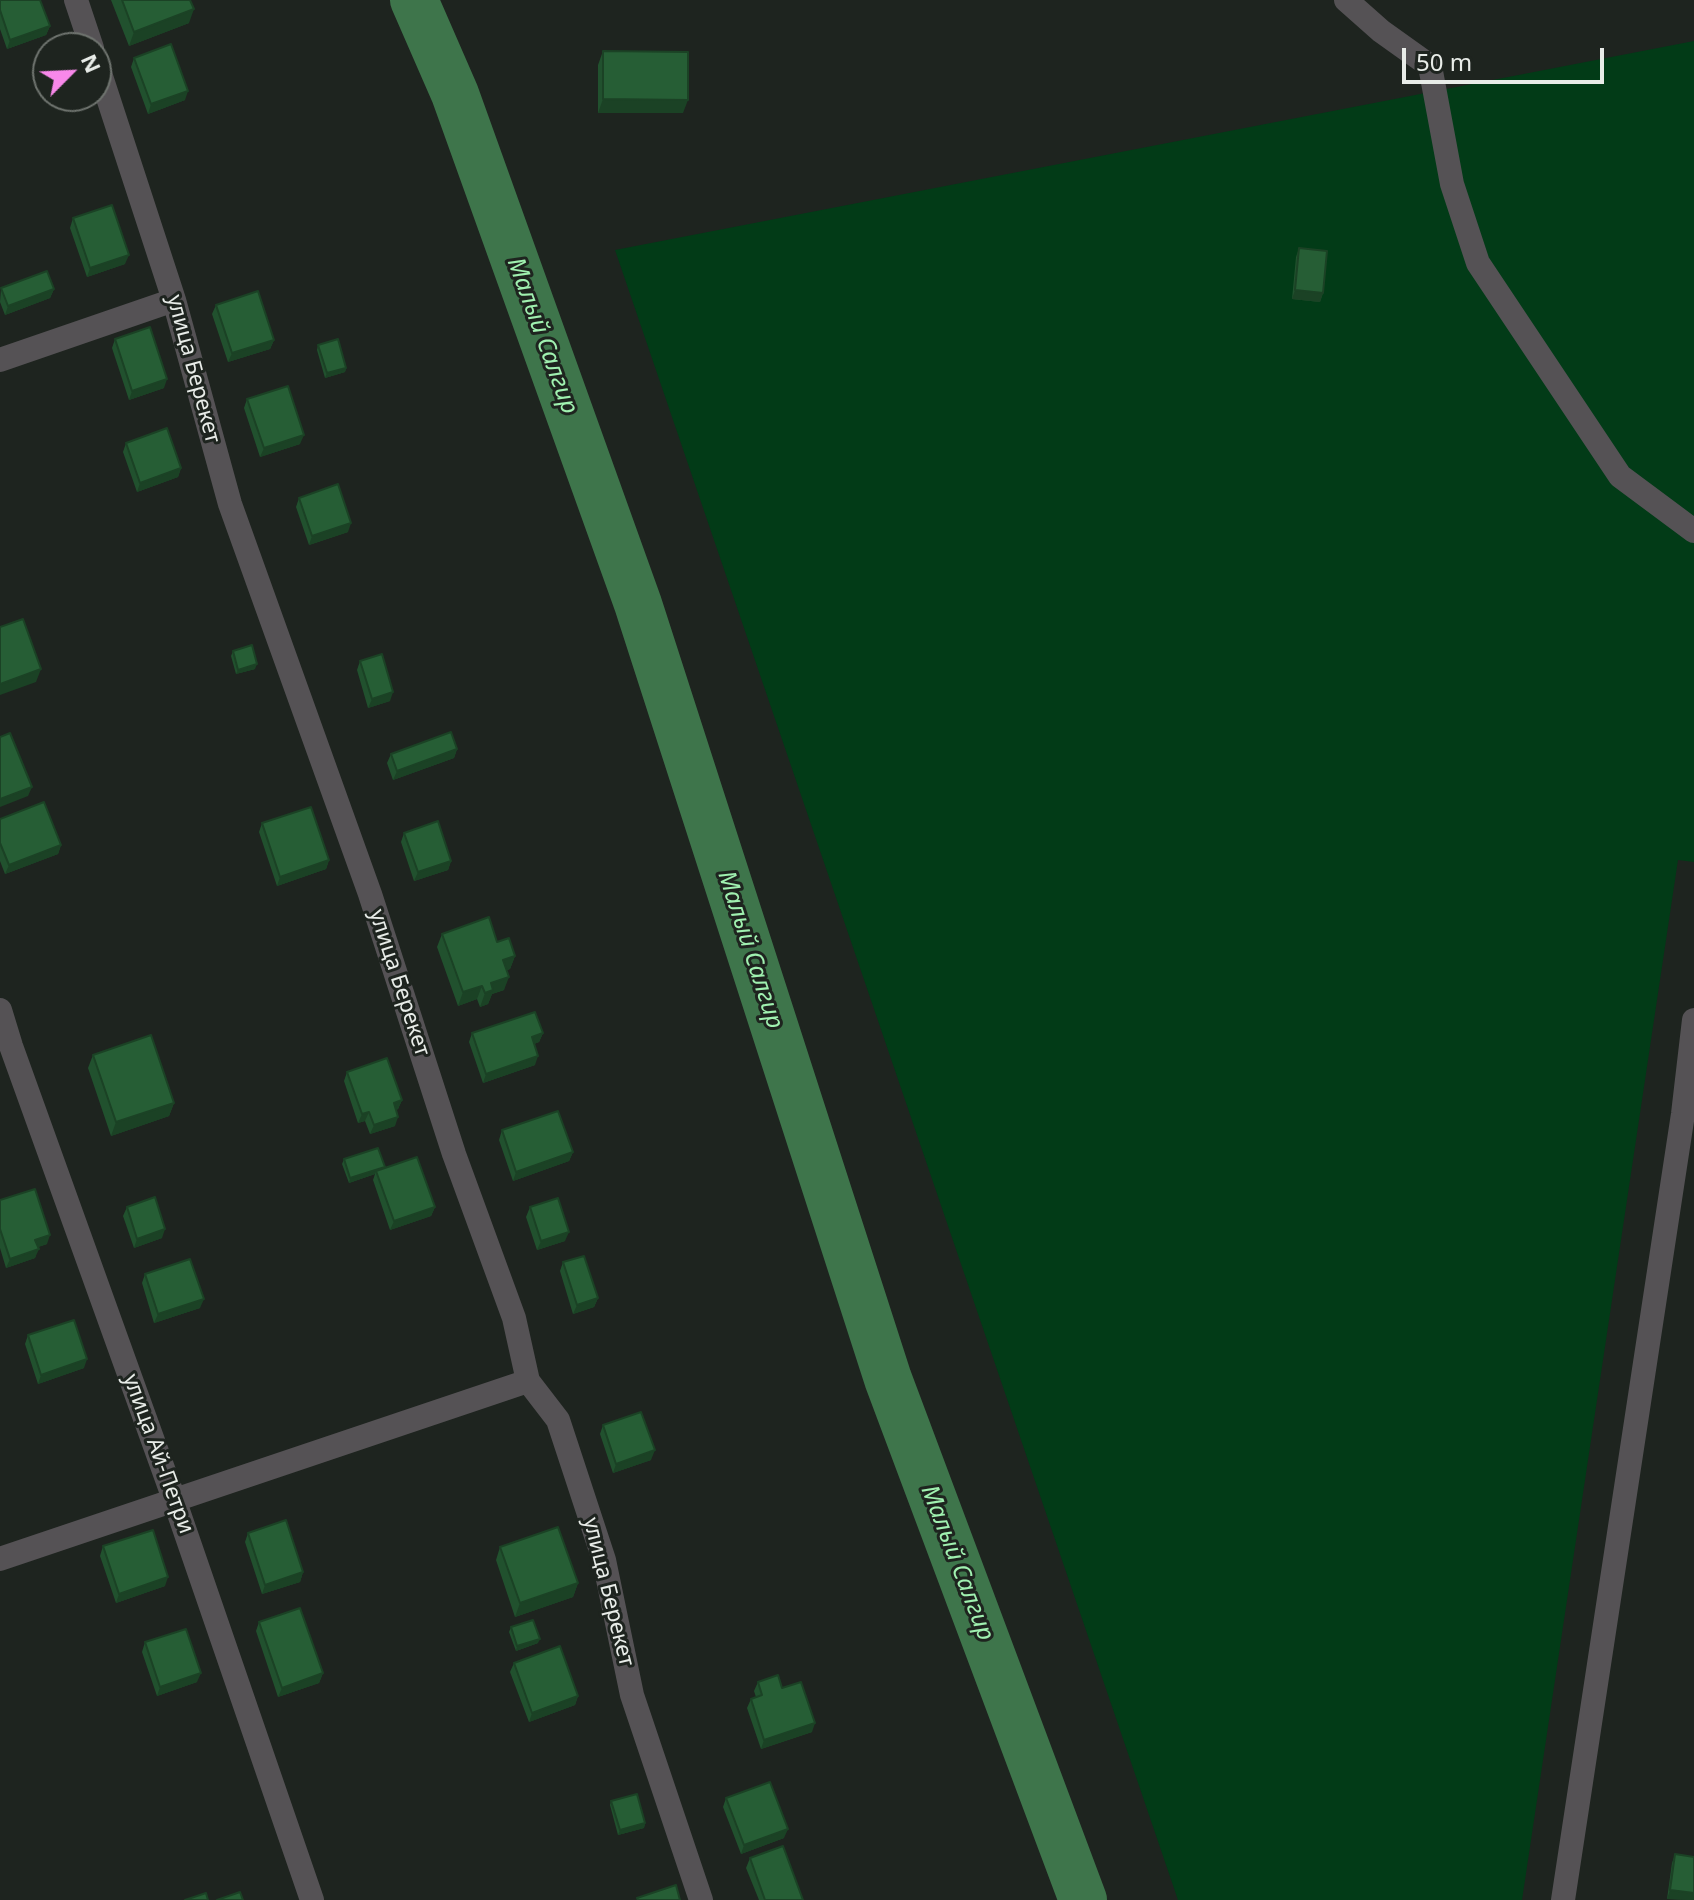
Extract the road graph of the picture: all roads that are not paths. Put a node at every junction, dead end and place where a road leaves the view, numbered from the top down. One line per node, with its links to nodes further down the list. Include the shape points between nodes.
1 (76, 0): 3 (street)
2 (1346, 0): 7 (street, via 1430,66 1452,184 1478,263 1620,476)
3 (87, 32)
4 (112, 110): 5 (street, улица Берекет)
5 (174, 300): 6 (street); 10 (street, улица Берекет, via 230,504 370,894 454,1154 514,1318)
6 (0, 360)
7 (1694, 531)
8 (0, 1010): 11 (street, улица Ай-Петри)
9 (1694, 1020): 15 (street)
10 (528, 1381): 11 (street); 14 (street, улица Берекет, via 563,1434 604,1560 632,1695)
11 (174, 1499): 12 (street); 13 (street, улица Ай-Петри)
12 (0, 1559)
13 (312, 1900)
14 (701, 1900)
15 (1563, 1900)

